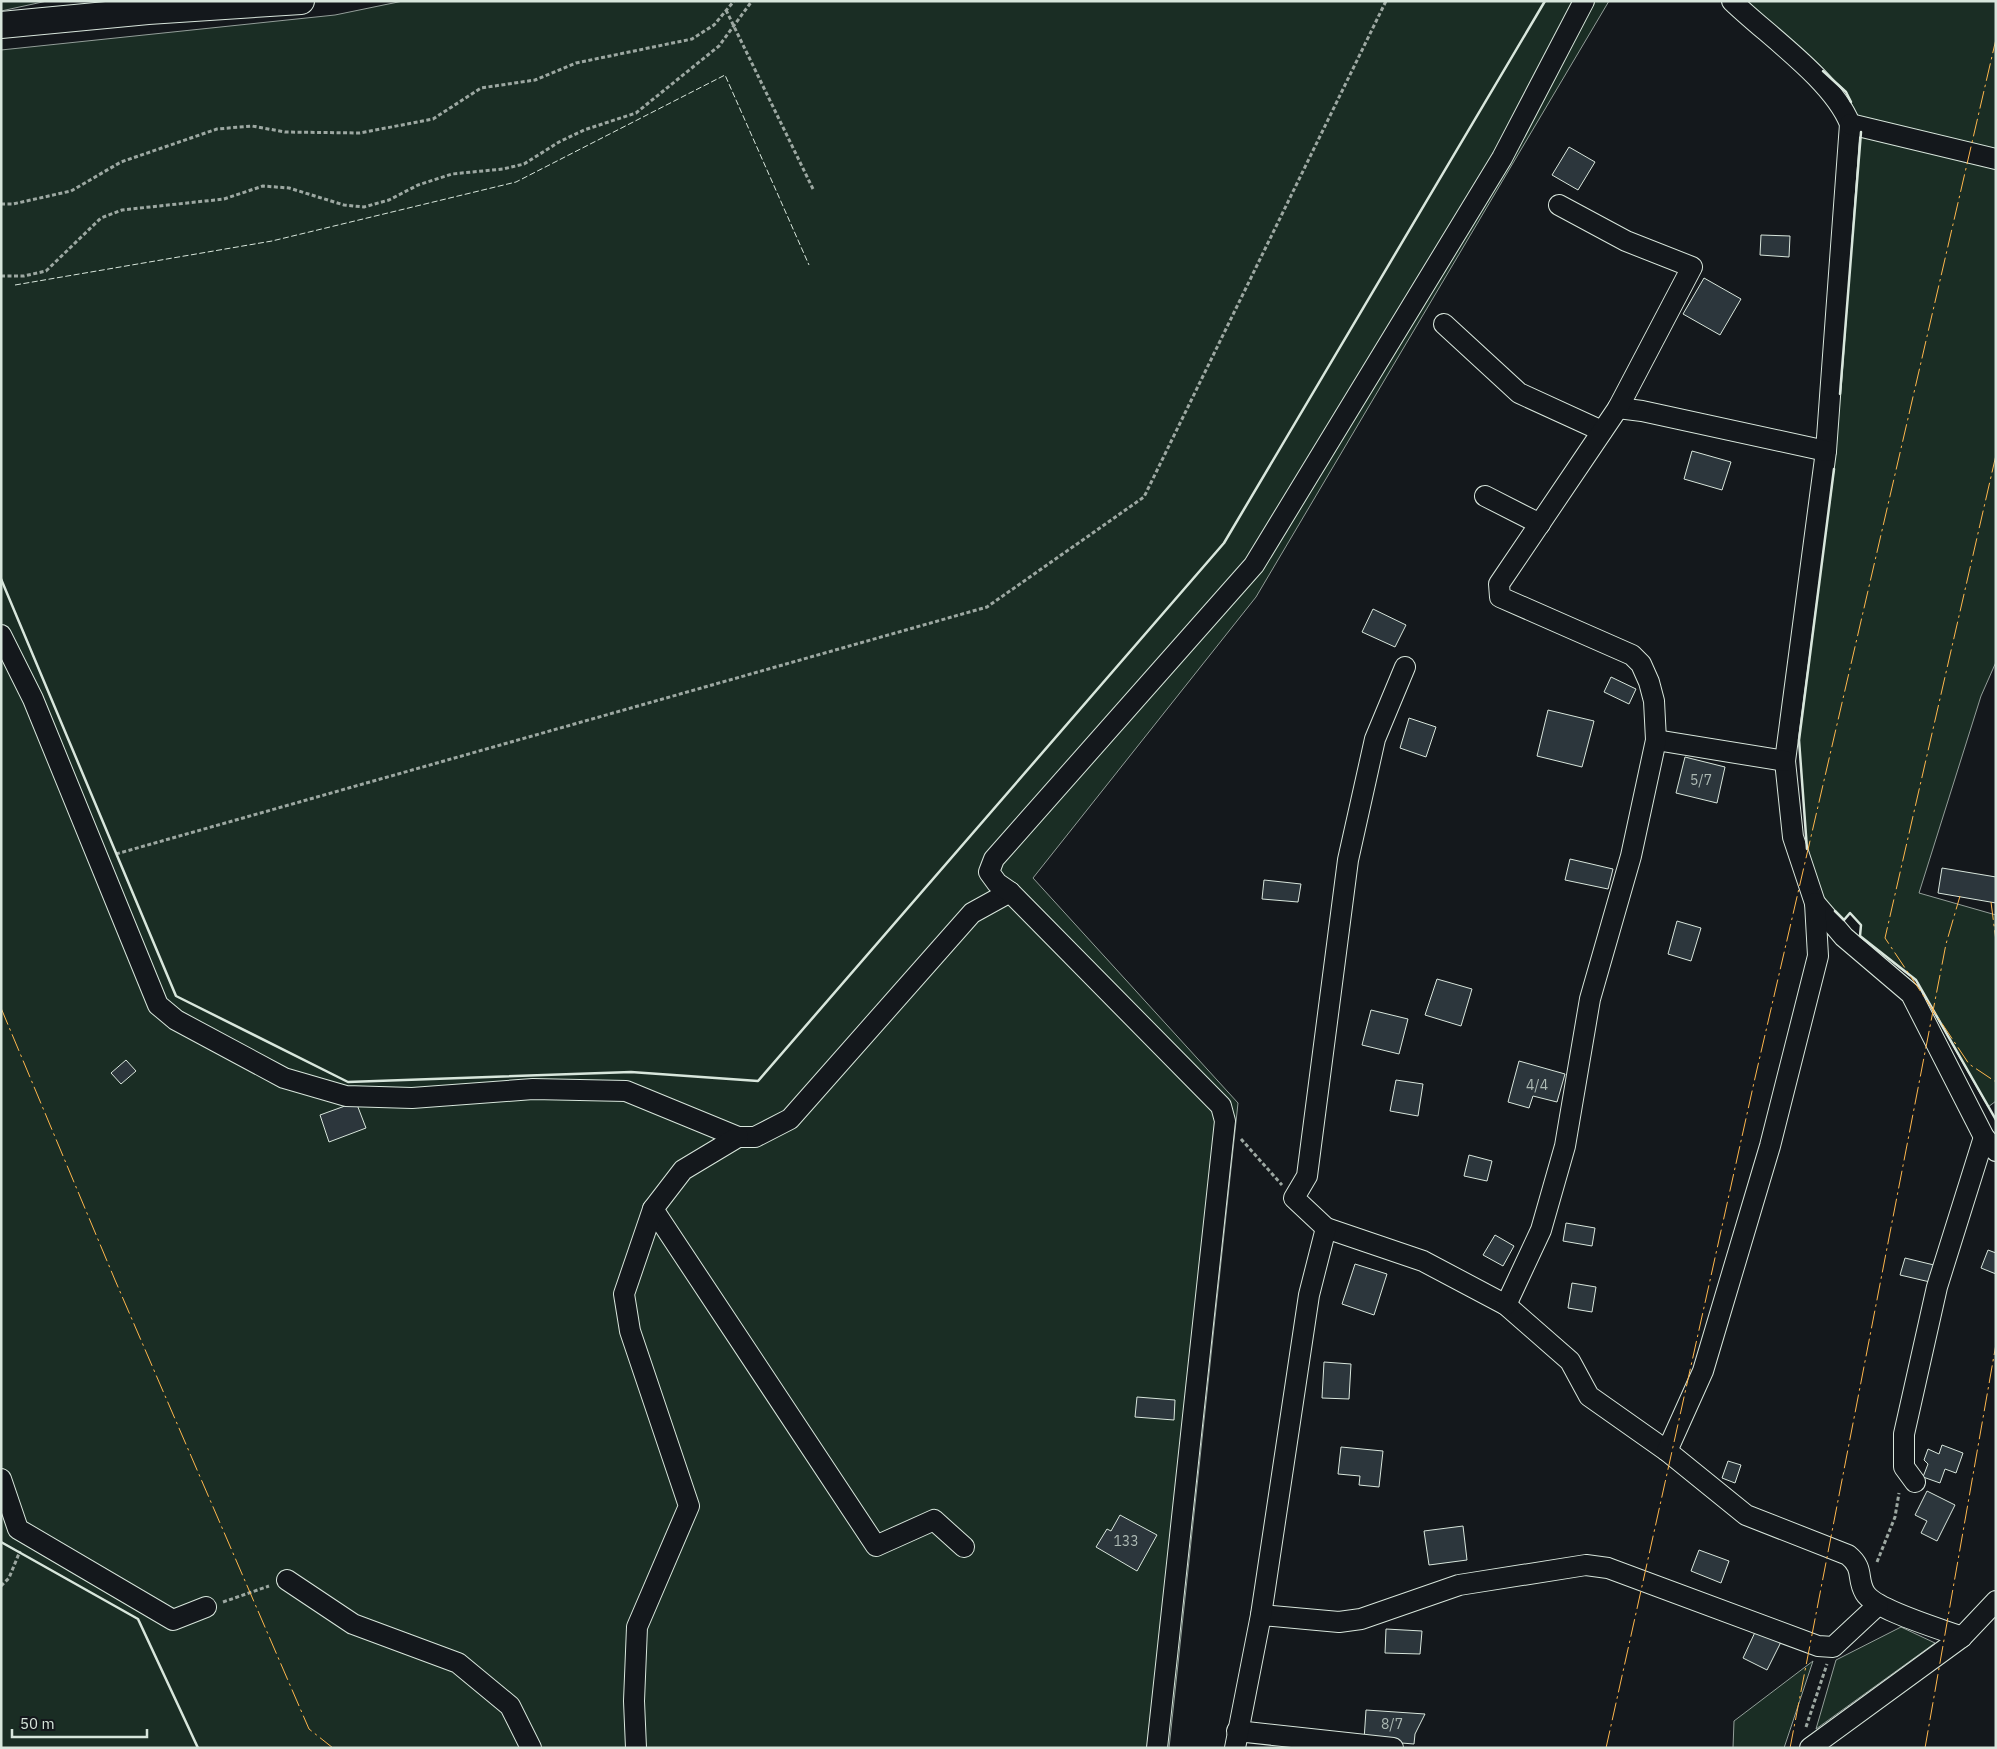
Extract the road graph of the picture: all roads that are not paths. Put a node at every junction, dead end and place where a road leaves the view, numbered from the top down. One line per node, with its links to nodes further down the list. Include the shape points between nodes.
1 (301, 1): 4 (main road)
2 (1584, 1): 18 (street, via 1502,158 1254,565 994,858 990,872)
3 (1732, 1): 5 (street, via 1811,73 1844,108)
4 (1, 25)
5 (1850, 124): 6 (street); 11 (street)
6 (1996, 159)
7 (1559, 204): 9 (street, via 1626,242 1692,267)
8 (1444, 324): 10 (street, via 1519,393)
9 (1618, 408): 10 (street); 11 (street)
10 (1602, 431): 13 (street)
11 (1826, 450): 17 (street)
12 (1484, 496): 13 (street)
13 (1540, 524): 16 (street, via 1499,584 1500,597 1632,655 1650,682)
14 (1, 634): 20 (street, via 33,699 158,1005 176,1020 284,1078 346,1096 412,1098 533,1089 626,1091)
15 (1405, 667): 23 (street, via 1375,739 1348,860 1306,1176 1294,1198)
16 (1656, 740): 17 (street); 24 (street, via 1631,856 1590,999 1565,1146 1541,1230)
17 (1785, 761): 19 (street, via 1793,836)
18 (1010, 892): 20 (street, via 972,913 790,1119 756,1137); 39 (street, via 1221,1106 1225,1121)
19 (1815, 903): 21 (street, via 1844,937 1911,994); 25 (street, via 1818,956 1770,1146 1703,1371)
20 (738, 1137): 22 (street, via 683,1170)
21 (1990, 1144): 26 (street, via 1937,1287 1904,1434)
22 (653, 1209): 28 (street, via 876,1546 934,1520); 38 (street, via 624,1294 630,1331 689,1506 637,1627)
23 (1326, 1228): 24 (street, via 1423,1261); 33 (street, via 1309,1295)
24 (1506, 1305): 25 (street, via 1570,1361 1589,1396)
25 (1666, 1451): 30 (street, via 1746,1516 1848,1555 1857,1563)
26 (1910, 1475)
27 (1, 1479): 32 (street, via 18,1529 31,1538 173,1620)
28 (964, 1547)
29 (286, 1580): 37 (street, via 353,1624 458,1663 510,1706)
30 (1871, 1599): 33 (street, via 1833,1647 1818,1646 1608,1568 1586,1566 1460,1585 1362,1619 1339,1622); 34 (street)
31 (1996, 1601): 34 (street)
32 (206, 1607)
33 (1262, 1615): 35 (street)
34 (1962, 1638): 36 (street)
35 (1236, 1739): 40 (street)
36 (1808, 1739)
37 (531, 1748)
38 (636, 1748)
39 (1157, 1748)
40 (1393, 1748)

